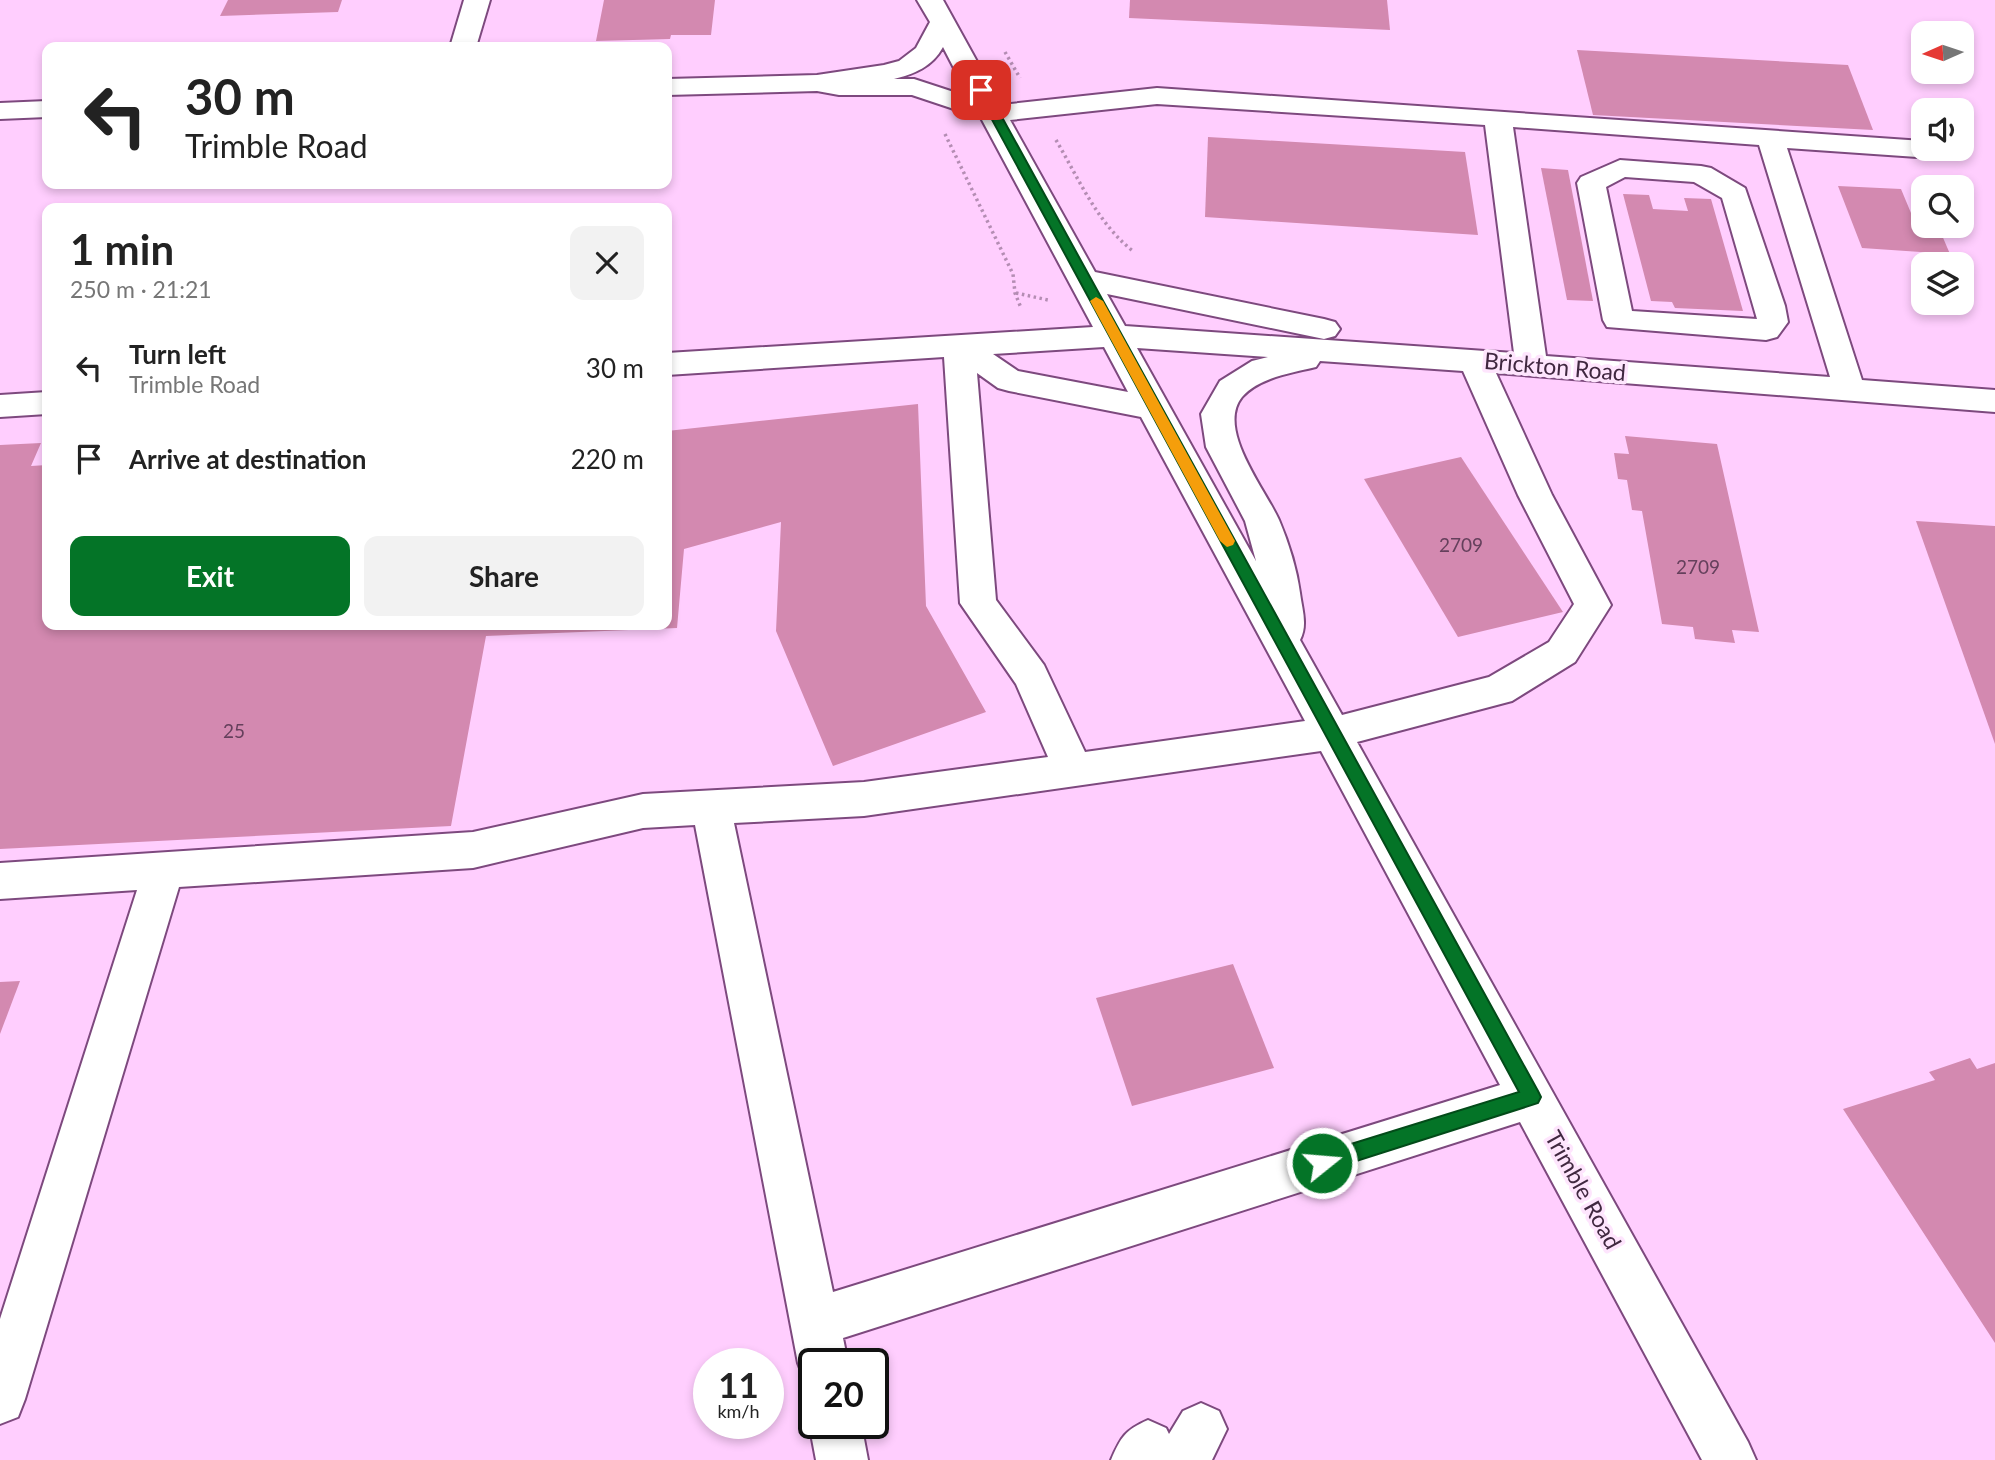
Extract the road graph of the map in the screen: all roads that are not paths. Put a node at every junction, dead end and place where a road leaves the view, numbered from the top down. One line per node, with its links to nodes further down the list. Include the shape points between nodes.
1 (477, 0): 3 (street)
2 (936, 11): 4 (street, via 927,52 908,67); 8 (street, Trimble Road)
3 (464, 42)
4 (817, 83): 5 (street); 8 (street, via 919,89)
5 (672, 87)
6 (42, 109): 7 (street)
7 (0, 111)
8 (995, 114): 9 (street, via 1157,96); 14 (street, Trimble Road)
9 (1498, 118): 10 (street); 20 (street)
10 (1770, 138): 11 (street); 13 (street)
11 (1911, 148)
12 (1708, 178): 12 (street, via 1620,168 1591,183 1618,320 1766,330 1773,322 1735,194); 13 (street)
13 (1785, 185): 21 (street)
14 (1084, 279): 15 (street, Trimble Road); 18 (street, via 1307,327 1385,337)
15 (1115, 336): 16 (street, Brickton Road); 17 (street, Brickton Road); 25 (street, Trimble Road)
16 (960, 346): 19 (street, Brickton Road); 25 (street, via 1009,380); 28 (street, via 978,603 1031,676)
17 (1340, 351): 18 (street, Brickton Road); 26 (street, via 1263,369 1231,389 1217,414 1223,447 1262,520 1281,586)
18 (1465, 360): 20 (street, Brickton Road); 27 (street, via 1593,605 1563,652 1499,690)
19 (672, 364)
20 (1531, 365): 21 (street, Brickton Road)
21 (1850, 391): 22 (street, Brickton Road)
22 (1995, 401)
23 (42, 403): 24 (street)
24 (0, 406)
25 (1154, 408): 26 (street, Trimble Road)
26 (1290, 656): 27 (street, Trimble Road)
27 (1332, 733): 28 (street); 32 (street, Trimble Road)
28 (1073, 769): 29 (street, via 864,799)
29 (711, 807): 30 (street, via 643,811 473,850); 33 (street)
30 (164, 869): 31 (street); 34 (street)
31 (0, 881)
32 (1531, 1097): 33 (street); 37 (street, Trimble Road)
33 (819, 1343)
34 (0, 1399)
35 (838, 1439): 36 (street)
36 (842, 1460)
37 (1730, 1460)

